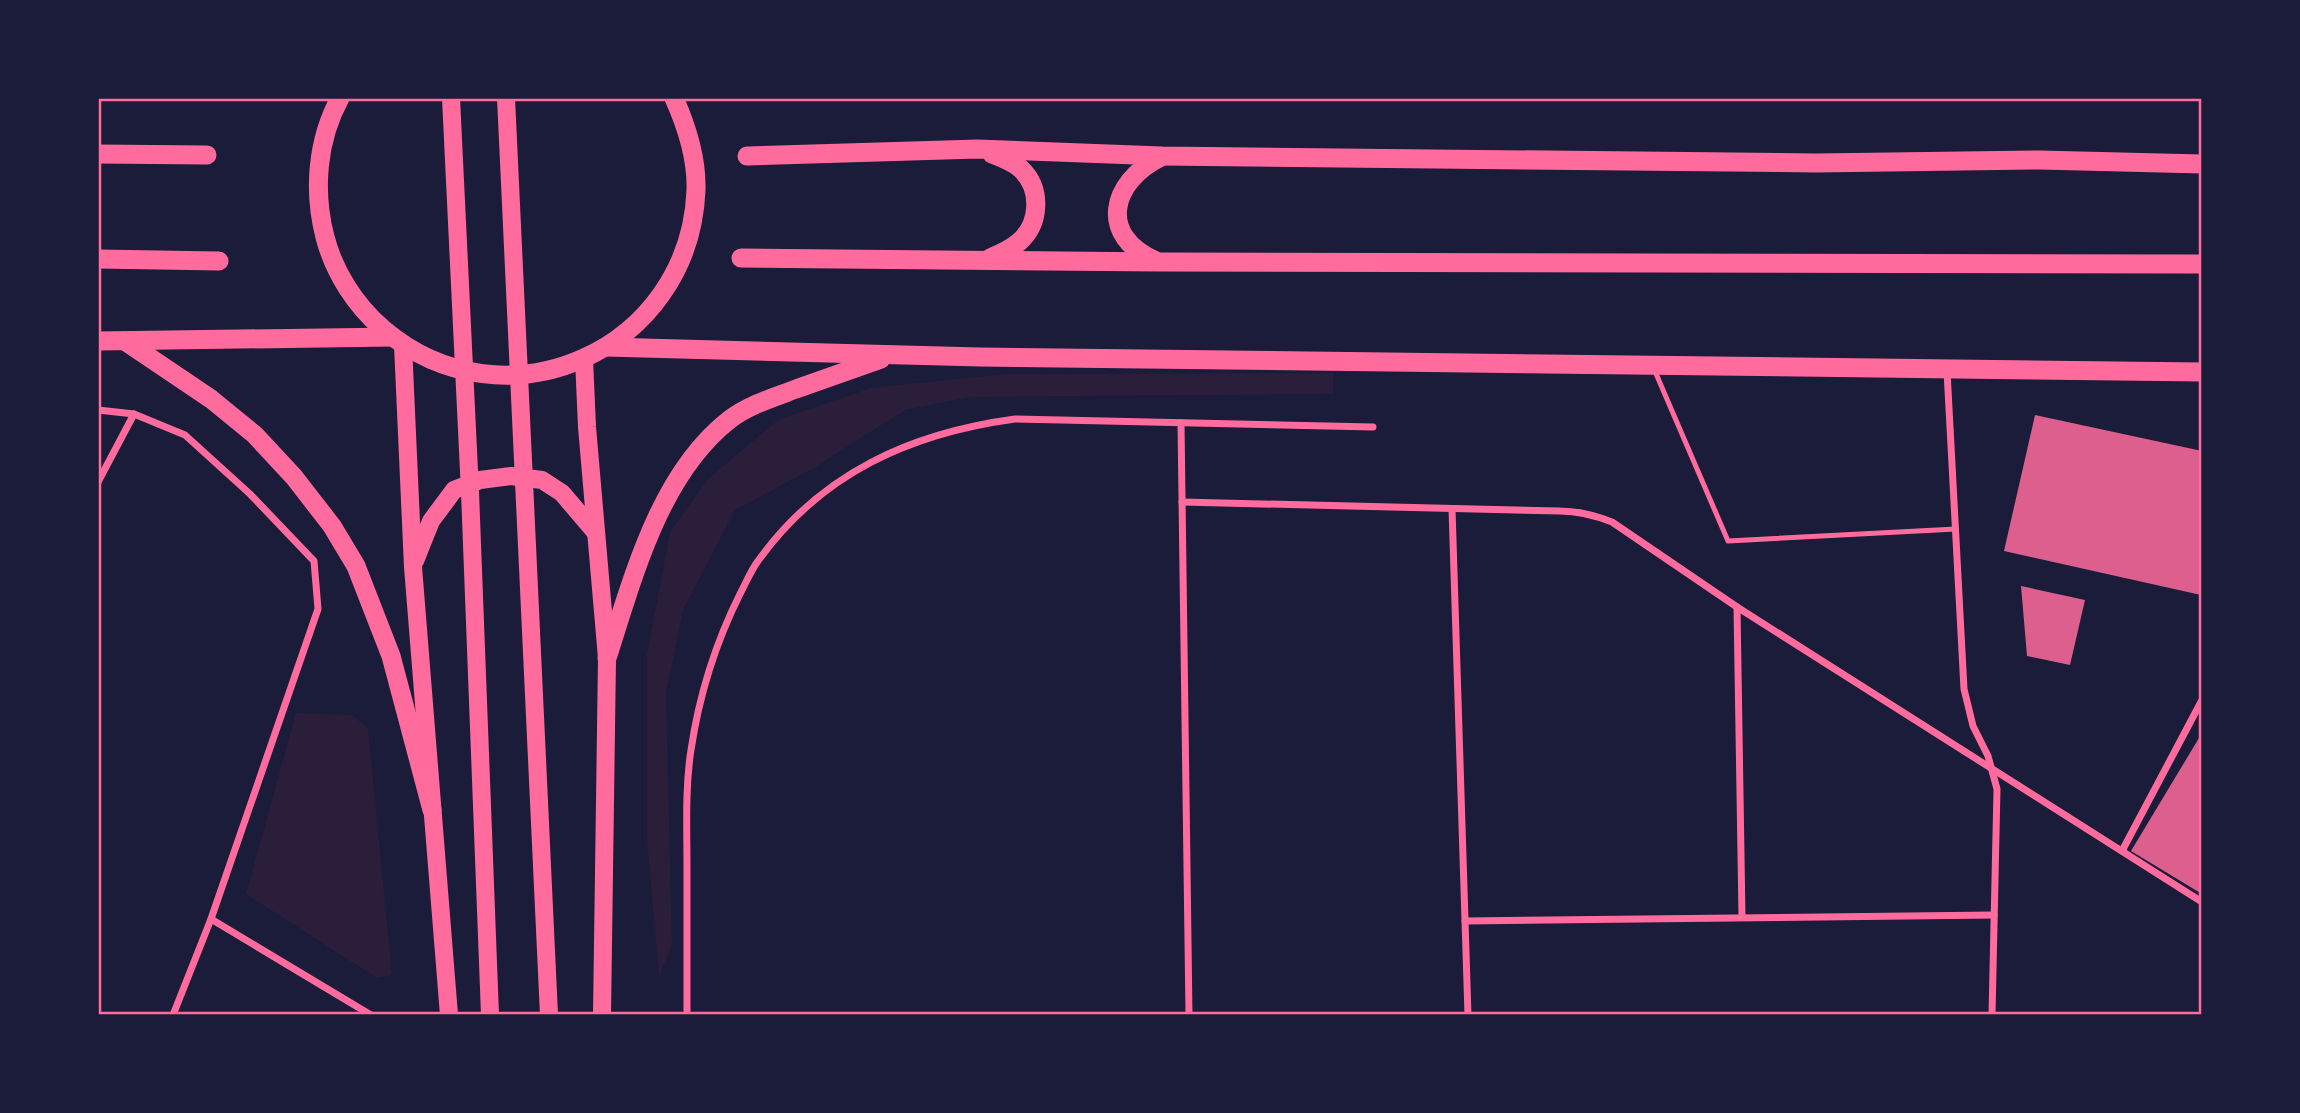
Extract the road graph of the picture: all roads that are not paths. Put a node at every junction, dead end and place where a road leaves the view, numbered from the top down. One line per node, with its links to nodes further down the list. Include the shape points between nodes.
1 (340, 98): 19 (highway, via 319,162 320,219 331,255 353,297)
2 (451, 98): 50 (main road)
3 (506, 98): 51 (main road)
4 (674, 98): 20 (highway, via 694,158 696,189 684,251 653,306)
5 (978, 149): 8 (highway); 9 (highway); 14 (highway, via 1019,167 1031,183 1036,210 1031,228 1017,244)
6 (98, 155): 7 (highway)
7 (207, 155)
8 (747, 156)
9 (1161, 156): 10 (highway); 15 (highway, via 1131,177 1121,192 1118,209 1119,226 1127,242)
10 (2202, 164)
11 (741, 258): 14 (highway)
12 (98, 259): 13 (highway)
13 (219, 261)
14 (982, 261): 15 (highway)
15 (1160, 262): 16 (highway)
16 (2202, 264)
17 (98, 341): 18 (highway)
18 (125, 341): 19 (highway); 40 (highway, via 255,435 332,526 356,566 391,656)
19 (398, 341): 22 (highway, via 442,365 484,374 535,374); 35 (main road)
20 (606, 347): 21 (highway); 22 (highway)
21 (890, 355): 23 (highway); 37 (highway, via 753,405 708,440 674,486 653,528)
22 (584, 359): 34 (main road)
23 (1653, 366): 24 (highway); 33 (lane, via 1728,541)
24 (1947, 370): 25 (highway); 33 (street)
25 (2202, 372)
26 (98, 410): 27 (street)
27 (134, 414): 30 (street); 45 (street, via 185,435 314,561 318,609)
28 (1181, 423): 29 (street); 31 (street); 53 (street, via 1015,419 930,436 851,473 800,514 756,562 726,622 704,686 691,751)
29 (1373, 427)
30 (98, 482)
31 (1182, 502): 32 (street); 54 (street)
32 (1451, 509): 36 (street, via 1595,515); 46 (street)
33 (1956, 529): 39 (street, via 1964,689 1973,726)
34 (596, 533): 35 (main road, via 562,493 542,480 511,476 480,480 454,490 431,522); 37 (main road)
35 (413, 566): 40 (main road)
36 (1737, 607): 39 (street); 44 (street)
37 (607, 658): 52 (main road)
38 (2202, 700): 41 (street)
39 (1994, 771): 41 (street); 43 (street)
40 (432, 810): 49 (main road)
41 (2122, 851): 42 (street)
42 (2202, 902)
43 (1994, 915): 44 (street); 56 (street)
44 (1742, 917): 46 (street)
45 (211, 919): 47 (street); 48 (street)
46 (1465, 921): 55 (street)
47 (173, 1015)
48 (371, 1015)
49 (449, 1015)
50 (490, 1015)
51 (549, 1015)
52 (602, 1015)
53 (687, 1015)
54 (1189, 1015)
55 (1468, 1015)
56 (1992, 1015)

